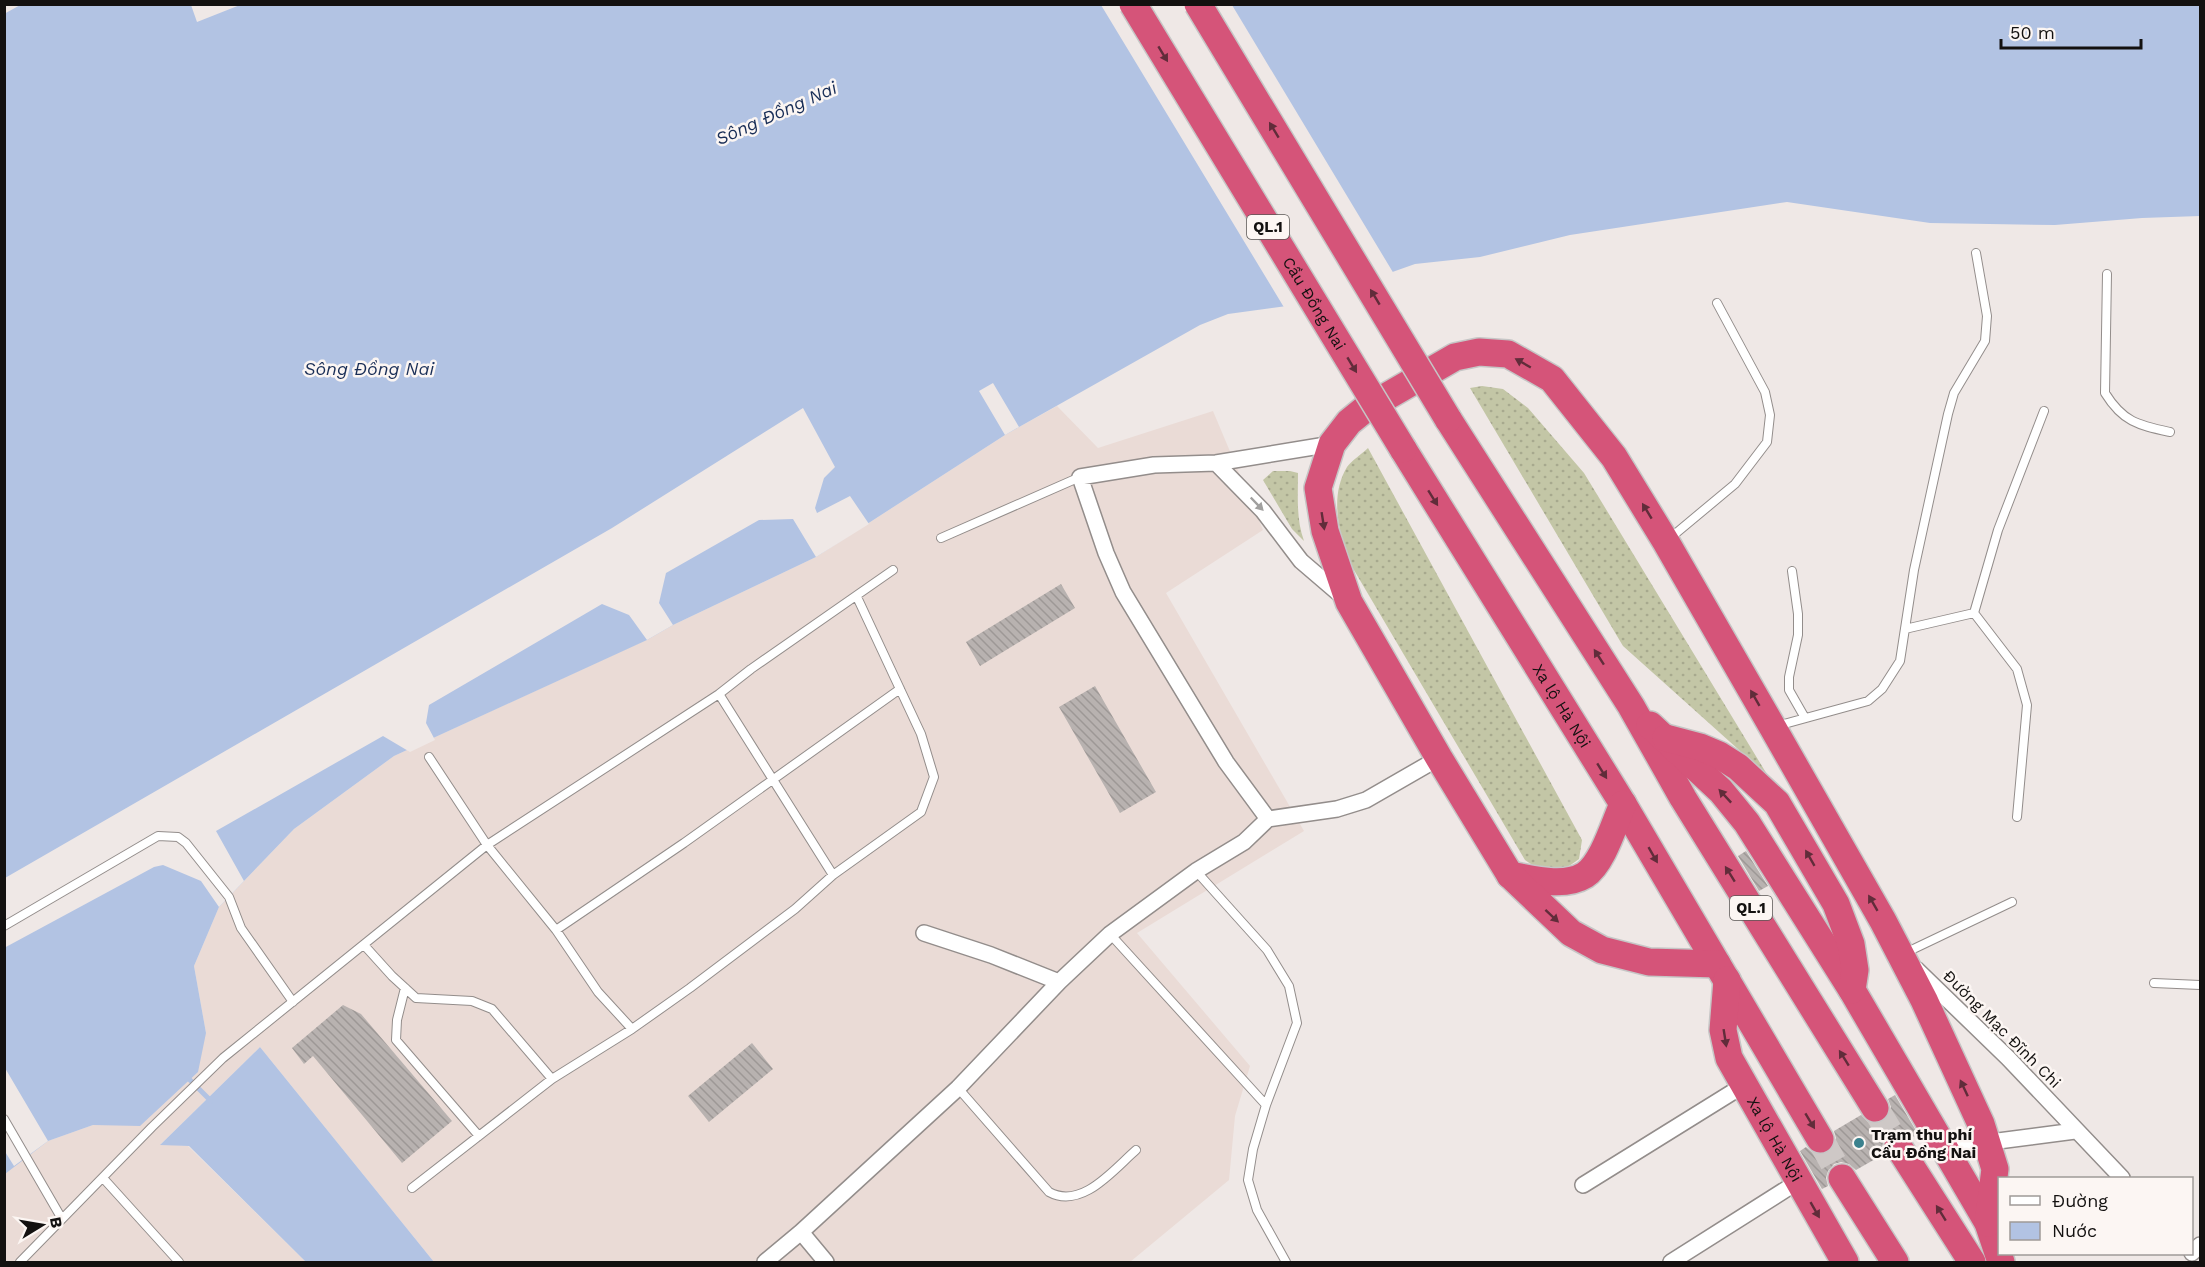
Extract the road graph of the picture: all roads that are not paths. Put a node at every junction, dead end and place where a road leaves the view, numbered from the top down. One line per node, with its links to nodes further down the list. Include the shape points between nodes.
1 (1133, 4): 9 (highway, Cầu Đồng Nai / QL.1, one-way to 9, bridge)
2 (1198, 4): 22 (highway, QL.1, one-way to 2, bridge, via 1448,420)
3 (1976, 253): 19 (lane, via 1987,316 1985,340 1954,393 1923,526)
4 (2107, 274): 7 (lane, via 2105,393 2115,410 2130,420)
5 (1717, 303): 13 (lane, via 1765,392 1770,415 1767,441 1735,484)
6 (2044, 411): 18 (lane, via 1998,530)
7 (2170, 432)
8 (1332, 444): 10 (street); 13 (highway, one-way to 8, via 1614,457 1552,380 1508,354 1479,352 1455,357 1365,409); 17 (highway, one-way to 17, via 1318,488 1325,531)
9 (1403, 448): 29 (highway, Xa lộ Hà Nội / QL.1, one-way to 29)
10 (1216, 463): 11 (street, via 1154,465); 17 (street, one-way to 17, via 1263,511 1301,561)
11 (1080, 477): 12 (lane); 31 (street, via 1123,592 1226,762)
12 (941, 538)
13 (1666, 542): 24 (highway, one-way to 13)
14 (894, 570): 16 (lane)
15 (1792, 571): 23 (lane, via 1798,614 1789,690)
16 (857, 597): 20 (lane); 21 (lane)
17 (1348, 602): 27 (highway)
18 (1974, 613): 19 (lane); 30 (lane, via 2017,669 2027,705)
19 (1905, 629): 23 (lane, via 1900,662 1882,689 1868,701)
20 (900, 689): 28 (lane); 34 (lane, via 921,734 934,777 929,795 921,812)
21 (720, 693): 28 (lane); 32 (lane)
22 (1631, 706): 25 (highway, QL.1); 55 (highway, QL.1, one-way to 22, via 1683,798)
23 (1805, 718): 24 (lane)
24 (1773, 728): 42 (highway, one-way to 24)
25 (1664, 738): 48 (highway, QL.1, one-way to 25, via 1747,822 1721,791); 48 (highway, one-way to 25, via 1856,970 1836,904 1777,803 1719,755)
26 (429, 757): 32 (lane)
27 (1439, 758): 31 (street, via 1366,800 1337,809); 35 (highway)
28 (772, 779): 34 (lane); 38 (lane)
29 (1623, 804): 35 (highway, via 1600,858 1585,875 1567,881); 43 (highway, Xa lộ Hà Nội / QL.1, one-way to 43)
30 (2017, 817)
31 (1268, 819): 33 (street, via 1244,842)
32 (487, 845): 38 (lane); 41 (lane)
33 (1196, 871): 40 (street); 54 (lane, via 1268,950 1288,986 1297,1023)
34 (833, 875): 50 (lane, via 795,909)
35 (1510, 875): 43 (highway, one-way to 43, via 1571,933 1602,950 1650,962)
36 (2012, 902): 42 (lane)
37 (4, 926): 49 (lane, via 158,836 178,837 229,897 241,928)
38 (556, 930): 50 (lane, via 598,992)
39 (924, 933): 44 (street)
40 (1110, 934): 44 (street); 54 (lane)
41 (364, 945): 47 (lane); 49 (lane)
42 (1901, 955): 57 (street, Đường Mạc Đĩnh Chi, via 2008,1058); 60 (highway, QL.1, one-way to 42)
43 (1722, 972): 52 (highway, Xa lộ Hà Nội, one-way to 52, via 1725,1044); 59 (highway, Xa lộ Hà Nội / QL.1, one-way to 59)
44 (1059, 982): 53 (street)
45 (2154, 983): 46 (lane)
46 (2200, 985)
47 (405, 988): 51 (lane, via 416,998 472,1001 492,1009); 58 (lane, via 396,1040)
48 (1852, 990): 62 (highway, QL.1)
49 (293, 1002): 65 (lane, via 223,1058)
50 (632, 1029): 51 (lane)
51 (552, 1079): 58 (lane)
52 (1744, 1085): 67 (highway, Xa lộ Hà Nội); 68 (street)
53 (957, 1088): 63 (lane, via 1049,1192 1059,1197 1088,1192); 72 (street)
54 (1266, 1105): 78 (lane, via 1248,1180 1257,1210)
55 (1875, 1108)
56 (4, 1119): 70 (lane)
57 (2075, 1131): 60 (street); 64 (street, Đường Mạc Đĩnh Chi)
58 (479, 1136): 69 (lane)
59 (1820, 1139)
60 (1987, 1142): 62 (street); 71 (highway, QL.1, via 1995,1169)
61 (1898, 1146): 82 (highway, one-way to 61)
62 (1944, 1148): 71 (highway, QL.1)
63 (1136, 1150)
64 (2120, 1177)
65 (103, 1178): 70 (lane); 75 (lane)
66 (1842, 1178): 81 (highway)
67 (1799, 1181): 79 (street); 80 (highway, Xa lộ Hà Nội, one-way to 80)
68 (1583, 1185)
69 (412, 1188)
70 (62, 1220): 74 (lane)
71 (1988, 1223): 73 (highway, QL.1)
72 (801, 1232): 76 (street); 77 (street)
73 (1998, 1254)
74 (20, 1263)
75 (179, 1263)
76 (765, 1263)
77 (826, 1263)
78 (1286, 1263)
79 (1671, 1263)
80 (1845, 1263)
81 (1895, 1263)
82 (1972, 1263)

